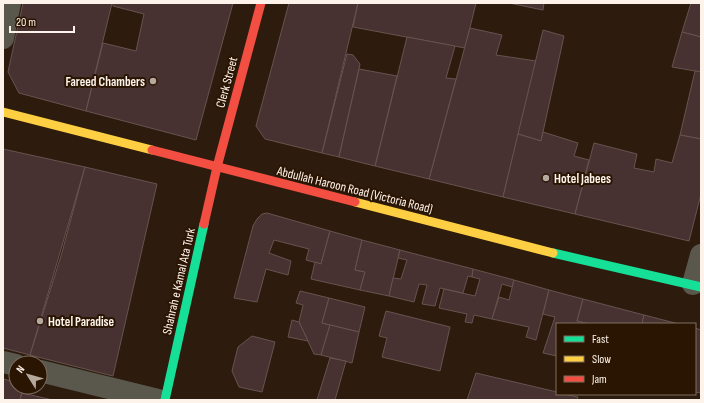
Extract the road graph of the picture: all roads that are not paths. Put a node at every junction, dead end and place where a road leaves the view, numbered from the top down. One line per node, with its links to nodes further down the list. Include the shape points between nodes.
1 (10, 3): 3 (street)
2 (261, 3): 5 (main road, Clerk Street)
3 (3, 38)
4 (3, 112): 5 (main road, Abdullah Haroon Road (Victoria Road))
5 (217, 167): 7 (main road, Abdullah Haroon Road (Victoria Road), via 594,263); 10 (main road, Shahrah e Kamal Ata Turk)
6 (701, 255): 7 (street)
7 (697, 286)
8 (48, 373): 9 (street)
9 (158, 400)
10 (164, 400)

